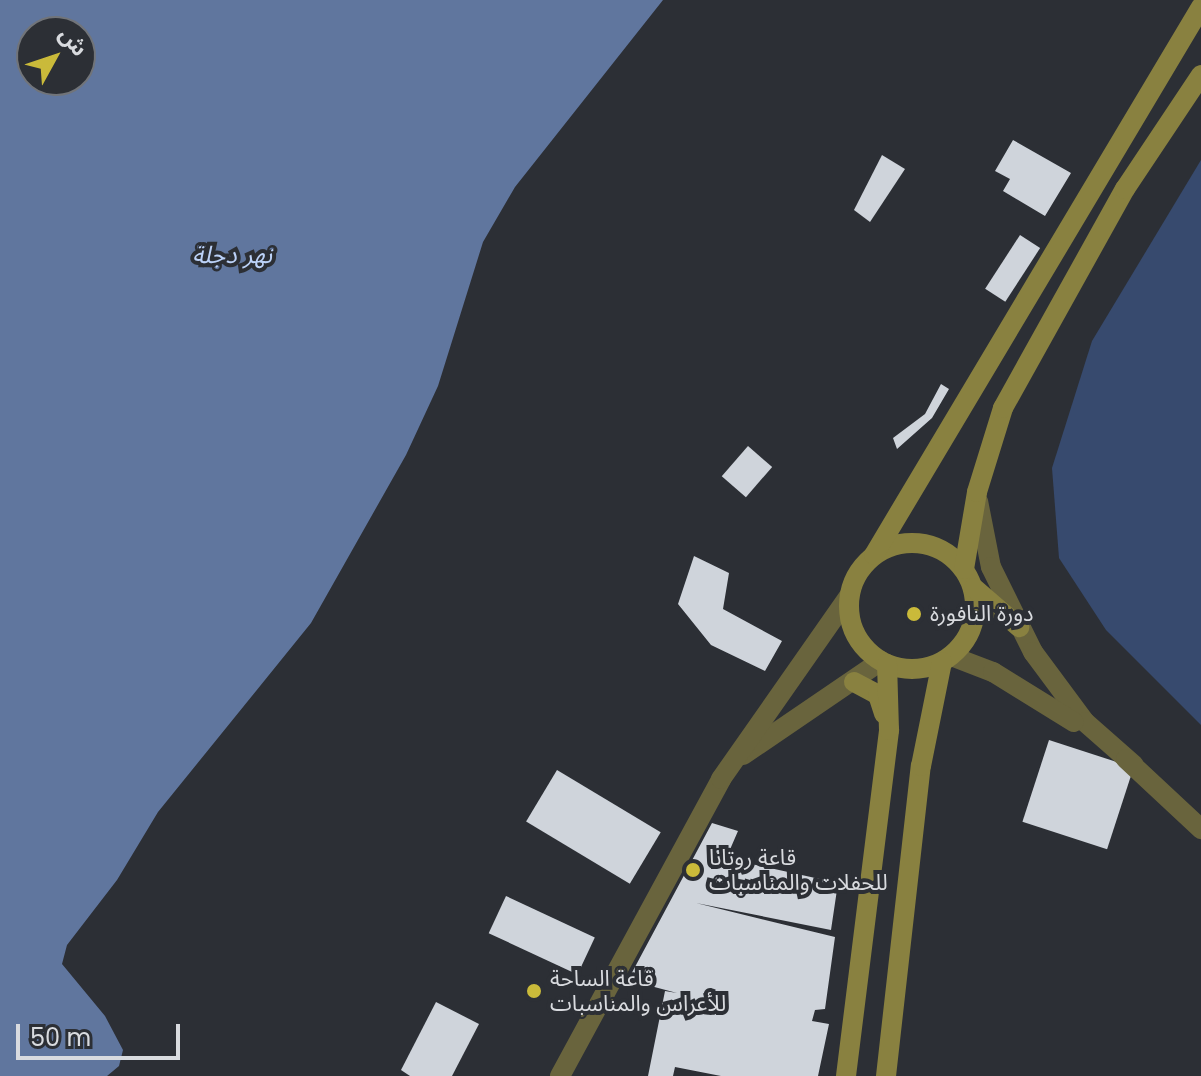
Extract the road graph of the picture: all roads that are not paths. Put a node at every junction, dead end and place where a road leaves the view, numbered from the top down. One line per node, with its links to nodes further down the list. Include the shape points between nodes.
1 (1201, 7): 4 (main road)
2 (1201, 75): 3 (main road, via 1125,189 1003,408)
3 (977, 492): 5 (main road); 8 (street, via 991,567)
4 (874, 555): 5 (main road, via 892,545 922,543 950,554); 7 (main road, via 862,566)
5 (964, 569): 6 (main road)
6 (974, 588): 8 (main road); 9 (main road, via 973,626)
7 (849, 596): 10 (main road, via 855,633); 13 (street)
8 (1019, 627): 14 (street, via 1060,694)
9 (946, 659): 10 (main road, via 924,668); 14 (street, via 1036,695); 18 (main road, via 921,766)
10 (884, 662): 11 (street); 12 (main road)
11 (854, 682): 12 (main road, via 878,695); 13 (street)
12 (889, 730): 17 (main road)
13 (733, 762): 16 (street)
14 (1134, 765): 15 (street)
15 (1201, 829)
16 (560, 1076)
17 (846, 1076)
18 (886, 1076)

